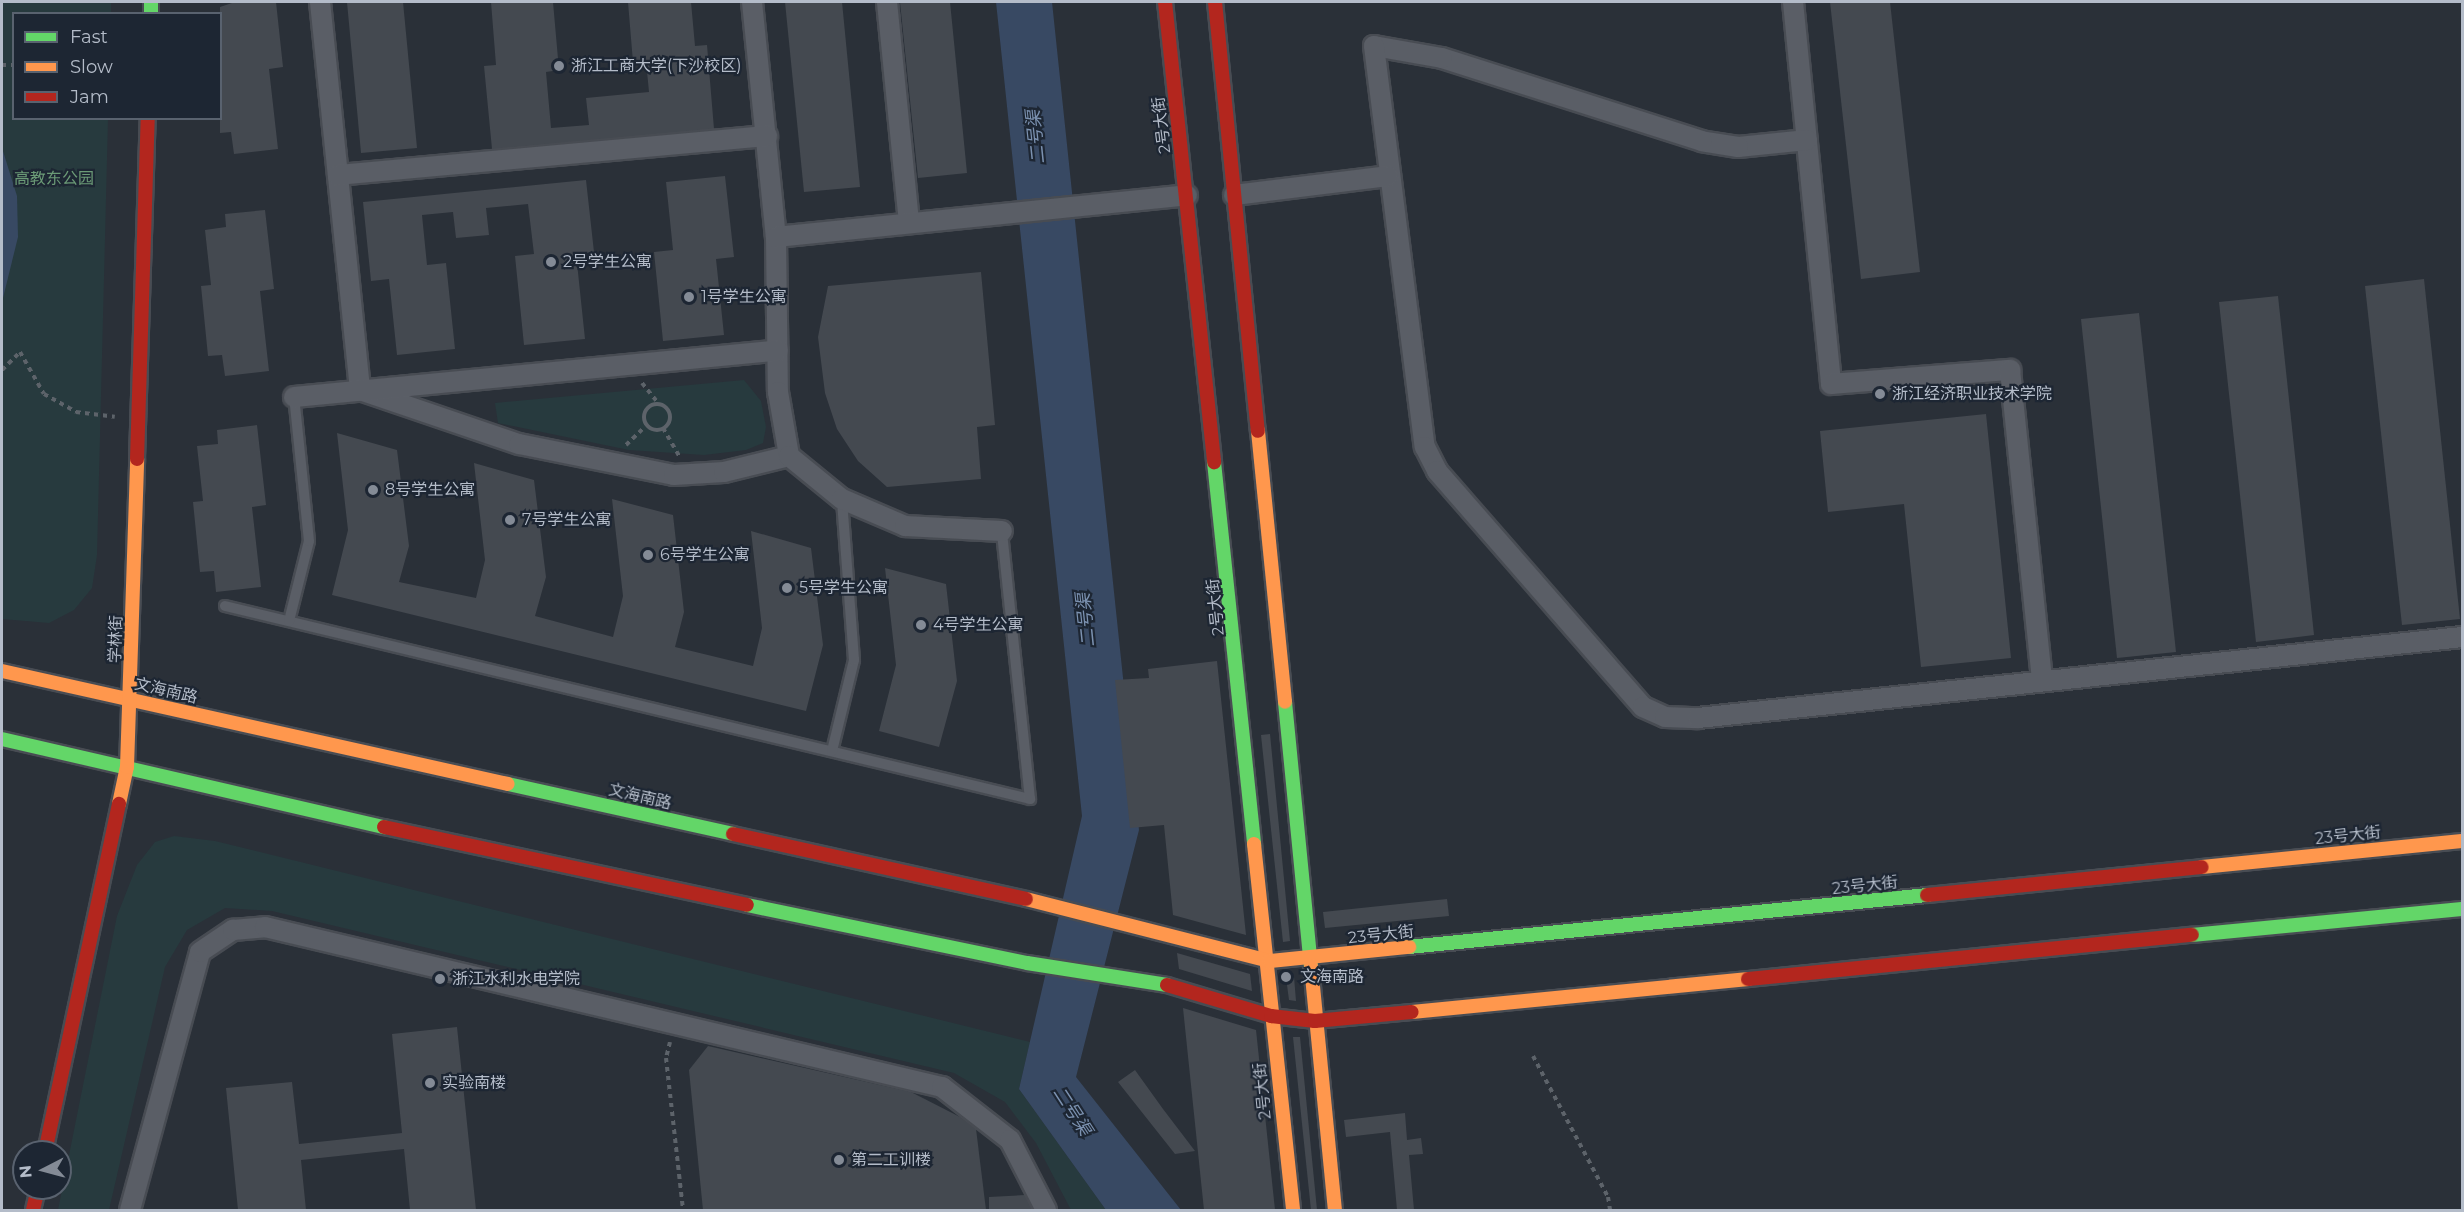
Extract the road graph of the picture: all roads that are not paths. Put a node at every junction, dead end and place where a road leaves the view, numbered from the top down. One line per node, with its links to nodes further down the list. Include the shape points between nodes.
1 (320, 2): 10 (street)
2 (752, 2): 8 (street)
3 (887, 2): 14 (street)
4 (1165, 2): 12 (main road, 2号大街)
5 (1215, 2): 13 (main road)
6 (1793, 2): 9 (street)
7 (148, 120): 27 (main road, 学林街)
8 (767, 136): 10 (street); 15 (street)
9 (1807, 140): 11 (street, via 1738,147 1702,141 1442,58 1374,46); 26 (street, via 1832,384 2010,370)
10 (338, 175): 17 (street)
11 (1388, 176): 13 (street); 26 (street, via 1425,447 1437,471 1643,707 1665,717 1698,717)
12 (1187, 195): 14 (street); 34 (main road, 2号大街)
13 (1234, 195): 33 (main road)
14 (909, 223): 15 (street)
15 (776, 237): 16 (street)
16 (778, 350): 17 (street); 19 (street, via 778,392)
17 (360, 390): 18 (street); 19 (street, via 519,444 615,463 689,474 724,472)
18 (294, 397): 23 (lane, via 309,541)
19 (789, 456): 20 (street)
20 (842, 499): 21 (street, via 904,526); 29 (lane, via 854,660)
21 (1002, 531): 29 (lane, via 1030,799)
22 (225, 606): 23 (lane)
23 (289, 621): 29 (lane)
24 (2463, 637): 26 (street)
25 (2, 671): 27 (main road, 文海南路)
26 (2042, 680)
27 (131, 700): 30 (main road, 学林街); 34 (main road, 文海南路, via 1148,926)
28 (2, 739): 30 (main road)
29 (832, 751)
30 (127, 767): 35 (main road, via 569,869 1027,963 1155,981); 37 (main road, 学林街)
31 (2463, 841): 33 (main road, 23号大街)
32 (2463, 909): 36 (main road)
33 (1310, 959): 34 (main road, 23号大街); 36 (main road)
34 (1270, 961): 35 (main road, 2号大街)
35 (1271, 1016): 36 (main road); 40 (main road, 2号大街)
36 (1315, 1021): 41 (main road)
37 (48, 1140)
38 (130, 1210): 39 (street, via 200,952 233,930 265,927 942,1088 1010,1140)
39 (1046, 1210)
40 (1293, 1210)
41 (1335, 1210)

